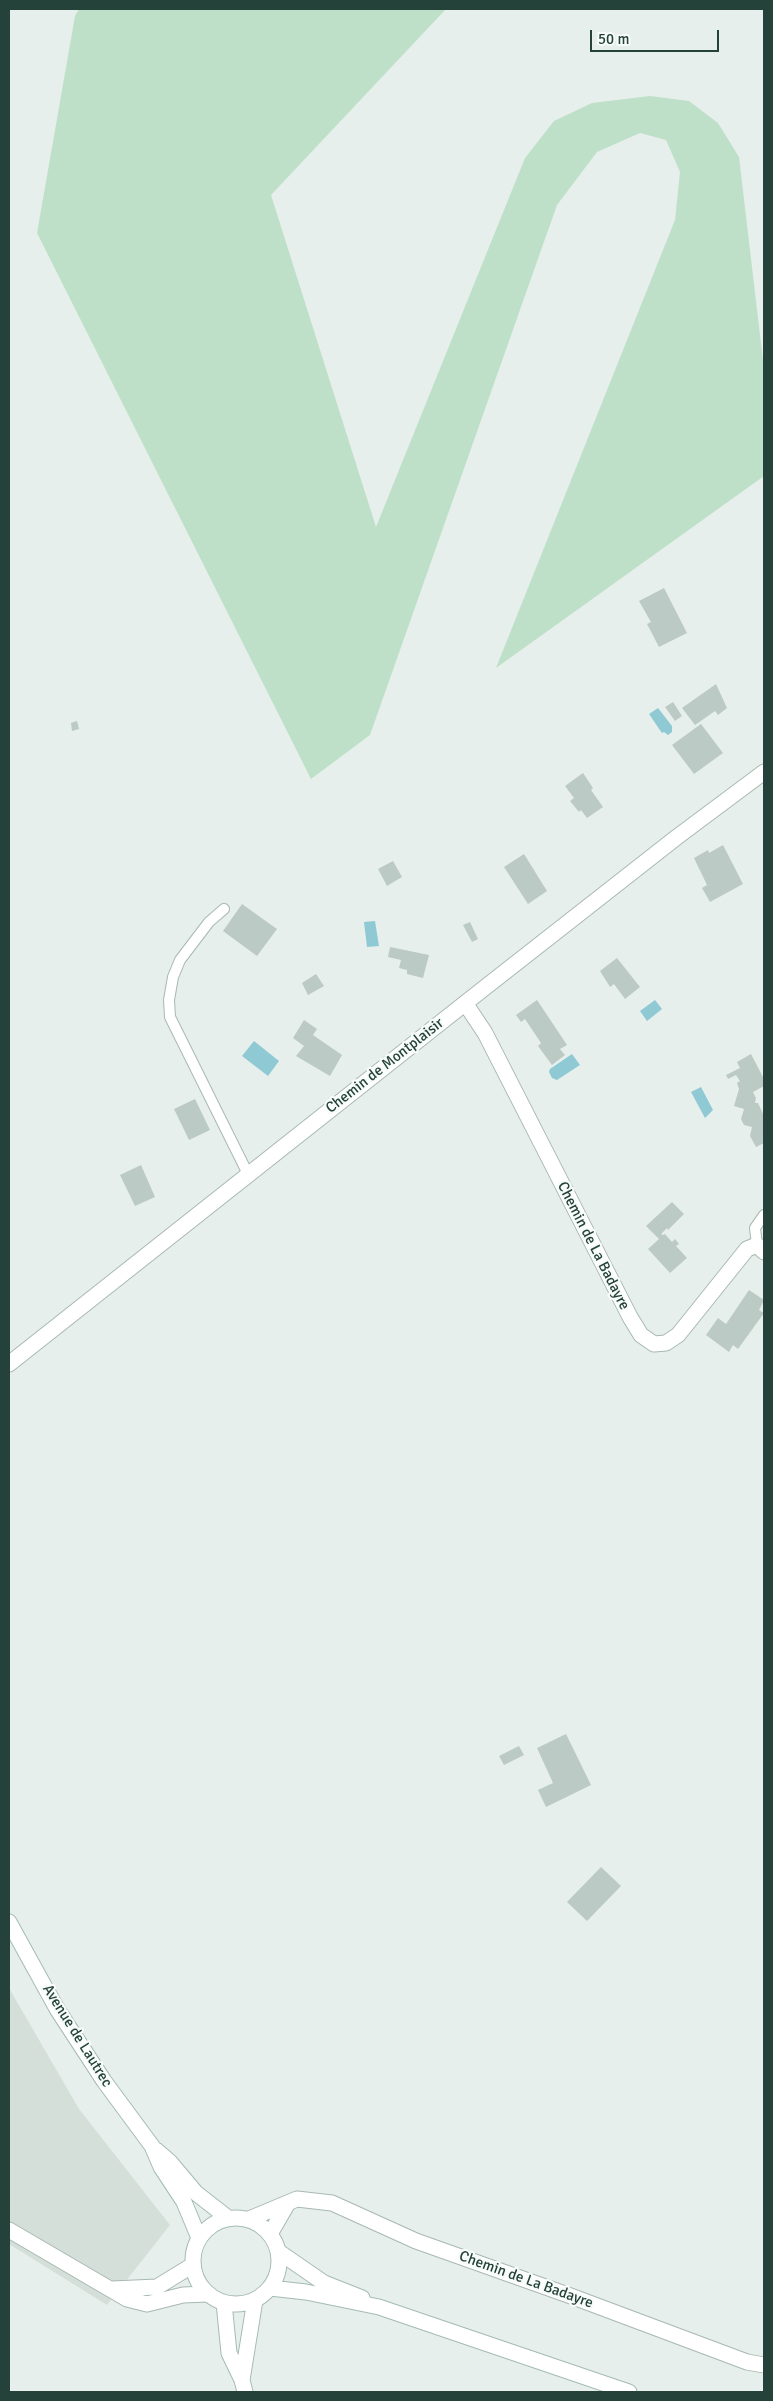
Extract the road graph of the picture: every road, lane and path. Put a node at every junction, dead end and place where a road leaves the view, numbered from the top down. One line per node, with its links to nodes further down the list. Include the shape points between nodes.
1 (764, 772): 3 (street, Chemin de Montplaisir)
2 (224, 908): 4 (lane, via 180,960 169,1000 170,1017)
3 (466, 1003): 4 (street, Chemin de Montplaisir); 6 (street, Chemin de La Badayre, via 485,1032 641,1335 654,1344 666,1343 678,1335 747,1249)
4 (248, 1174): 7 (street, Chemin de Montplaisir)
5 (764, 1215): 6 (lane, via 755,1228)
6 (762, 1243)
7 (9, 1364)
8 (9, 1922): 9 (street, Avenue de Lautrec, via 57,2009)
9 (152, 2146): 11 (street, Avenue de Lautrec, via 196,2193); 15 (street, Avenue de Lautrec, via 184,2202)
10 (288, 2203): 12 (street, Chemin de La Badayre); 14 (street); 24 (street, Chemin de La Badayre, via 297,2199 332,2203 416,2241)
11 (228, 2218): 12 (street); 15 (street, via 216,2222)
12 (249, 2219): 14 (street)
13 (9, 2230): 19 (street)
14 (270, 2234): 16 (street)
15 (199, 2238): 17 (street, via 193,2251)
16 (279, 2252): 18 (street, via 277,2277); 23 (street, via 324,2283)
17 (193, 2265): 19 (street, via 157,2287); 20 (street, via 195,2276)
18 (270, 2288): 21 (street); 23 (street)
19 (110, 2289): 20 (street, via 127,2299 147,2304 183,2295)
20 (207, 2294): 22 (street)
21 (255, 2300): 22 (street, via 234,2305); 25 (street)
22 (224, 2303): 25 (street, via 229,2353)
23 (379, 2307): 26 (street)
24 (764, 2366)
25 (243, 2386)
26 (629, 2392)

